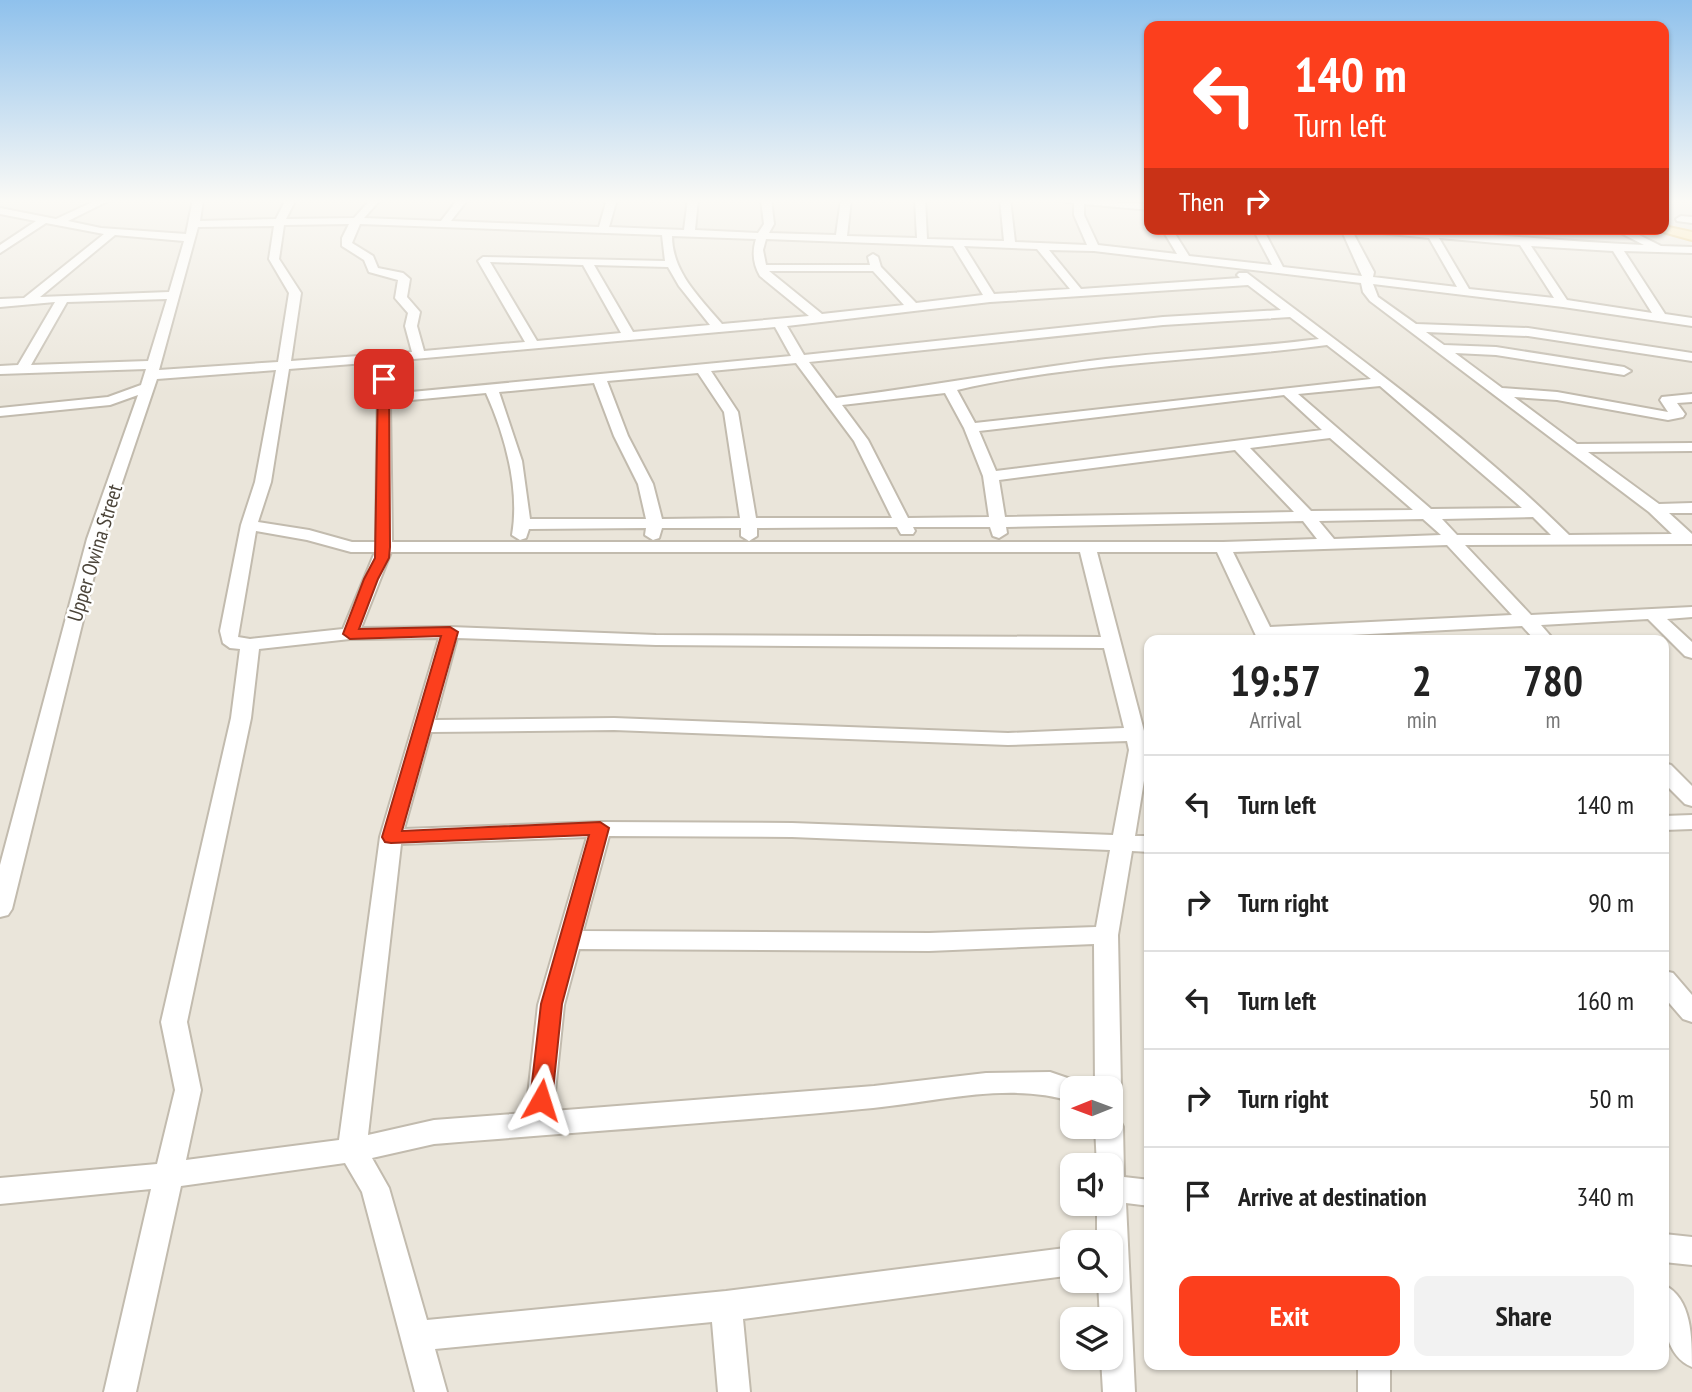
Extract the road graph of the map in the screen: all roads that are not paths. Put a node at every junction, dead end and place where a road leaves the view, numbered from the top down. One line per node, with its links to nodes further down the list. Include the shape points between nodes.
1 (73, 264): 29 (street)
2 (183, 264): 25 (street, Upper Owina Street)
3 (277, 264): 48 (street, via 295,293)
4 (371, 264): 44 (street, via 373,270 404,279 401,298 415,312 411,326)
5 (486, 264): 42 (street)
6 (588, 264): 40 (street, via 619,312)
7 (670, 264): 38 (street)
8 (760, 264): 18 (street)
9 (875, 264): 19 (street)
10 (969, 264): 26 (street)
11 (1055, 264): 24 (street)
12 (1228, 264): 20 (street); 22 (street)
13 (1276, 264): 20 (street)
14 (1364, 264): 21 (street)
15 (1449, 264): 23 (street)
16 (1537, 264): 30 (street)
17 (1627, 264): 34 (street)
18 (761, 268): 19 (street); 35 (street)
19 (876, 268): 31 (street)
20 (1279, 269): 21 (street)
21 (1366, 279): 23 (street); 39 (street, via 1367,292)
22 (1252, 281): 24 (street); 32 (street)
23 (1465, 291): 33 (street)
24 (1078, 292): 26 (street)
25 (174, 295): 27 (street); 53 (street, Upper Owina Street)
26 (990, 298): 31 (street)
27 (62, 300): 29 (street); 50 (street)
28 (0, 303): 29 (street)
29 (25, 303)
30 (1563, 303): 33 (street); 34 (street)
31 (913, 307): 35 (street)
32 (1294, 313): 41 (street); 47 (street, via 1163,321)
33 (1521, 315): 39 (street); 45 (street)
34 (1661, 317): 36 (street)
35 (819, 318): 37 (street)
36 (1692, 322)
37 (779, 323): 38 (street); 47 (street)
38 (718, 328): 40 (street)
39 (1415, 328): 43 (street)
40 (629, 337): 42 (street)
41 (1330, 341): 55 (street); 57 (street, via 1108,363)
42 (533, 345): 44 (street)
43 (1444, 349): 52 (street, via 1496,351); 59 (street)
44 (419, 355): 46 (street)
45 (1692, 357)
46 (385, 358): 48 (street); 61 (street)
47 (799, 358): 51 (street); 62 (street)
48 (286, 365): 53 (street); 81 (street)
49 (0, 370): 50 (street)
50 (22, 370): 53 (street)
51 (703, 370): 54 (street); 80 (street, via 731,412)
52 (1624, 371)
53 (151, 376): 63 (street, via 110,401); 116 (street, Upper Owina Street, via 95,539)
54 (599, 379): 56 (street); 79 (street, via 648,492)
55 (1383, 382): 58 (street); 72 (street)
56 (491, 388): 61 (street); 78 (street, via 519,480)
57 (949, 388): 62 (street); 64 (street)
58 (1287, 391): 64 (street); 65 (street)
59 (1500, 392): 60 (street, via 1557,396 1668,416 1678,414 1667,400); 68 (street)
60 (1692, 398)
61 (383, 399): 90 (street)
62 (834, 402): 76 (street, via 861,440)
63 (0, 412)
64 (971, 428): 69 (street)
65 (1334, 433): 66 (street); 73 (street)
66 (1239, 445): 69 (street); 74 (street)
67 (1692, 447): 68 (street)
68 (1572, 448): 71 (street)
69 (991, 476): 77 (street)
70 (1692, 508): 71 (street)
71 (1655, 509): 83 (street)
72 (1536, 512): 73 (street); 82 (street)
73 (1426, 514): 75 (street); 84 (street)
74 (1306, 515): 75 (street); 77 (street); 86 (street)
75 (1349, 515): 85 (street)
76 (903, 522): 77 (street); 80 (street); 94 (street)
77 (998, 522): 87 (street)
78 (524, 524): 79 (street); 89 (street)
79 (655, 524): 80 (street); 91 (street)
80 (749, 524): 93 (street)
81 (249, 525): 90 (street, via 351,547); 104 (street, via 229,639)
82 (1564, 539): 83 (street); 84 (street)
83 (1689, 539)
84 (1451, 540): 85 (street); 97 (street)
85 (1377, 542): 86 (street)
86 (1329, 543): 92 (street)
87 (1001, 545): 88 (street); 94 (street)
88 (1087, 545): 92 (street); 103 (street)
89 (516, 546): 90 (street); 91 (street)
90 (384, 547): 99 (street)
91 (650, 547): 93 (street)
92 (1223, 547): 100 (street)
93 (748, 548): 94 (street)
94 (915, 548)
95 (1692, 612): 96 (street)
96 (1651, 613): 97 (street); 105 (street)
97 (1525, 619): 101 (street); 102 (street)
98 (450, 632): 99 (street); 103 (street, via 656,640); 106 (street)
99 (350, 634): 104 (street)
100 (1264, 635)
101 (1294, 635)
102 (1540, 635)
103 (1112, 643): 107 (street)
104 (250, 645): 126 (street, via 241,718 174,1022 188,1090)
105 (1692, 652)
106 (422, 726): 107 (street, via 614,724); 113 (street)
107 (1141, 745): 114 (street)
108 (1669, 775): 109 (street)
109 (1692, 799)
110 (1692, 822): 111 (street)
111 (1669, 823)
112 (600, 828): 113 (street); 114 (street); 119 (street)
113 (391, 837): 125 (street)
114 (1124, 843): 115 (street); 118 (street)
115 (1144, 844)
116 (6, 861): 117 (street, Upper Owina Street)
117 (0, 909)
118 (1106, 935): 119 (street, via 929,942); 122 (street)
119 (570, 940): 124 (street, via 551,1004)
120 (1669, 986): 121 (street)
121 (1692, 1012)
122 (1108, 1076)
123 (1060, 1086): 124 (street, via 986,1084)
124 (538, 1123): 125 (street, via 434,1132)
125 (352, 1150): 126 (street); 136 (street, via 375,1188)
126 (171, 1175): 128 (street); 139 (street)
127 (1123, 1189): 129 (street)
128 (0, 1191)
129 (1144, 1192)
130 (1669, 1249): 131 (street)
131 (1692, 1251)
132 (1060, 1263): 134 (street)
133 (1114, 1293): 142 (street)
134 (726, 1306): 136 (street); 141 (street)
135 (1669, 1309): 137 (street)
136 (416, 1335): 140 (street)
137 (1692, 1351)
138 (1374, 1370): 143 (street)
139 (120, 1392)
140 (431, 1392)
141 (734, 1392)
142 (1119, 1392)
143 (1374, 1392)

